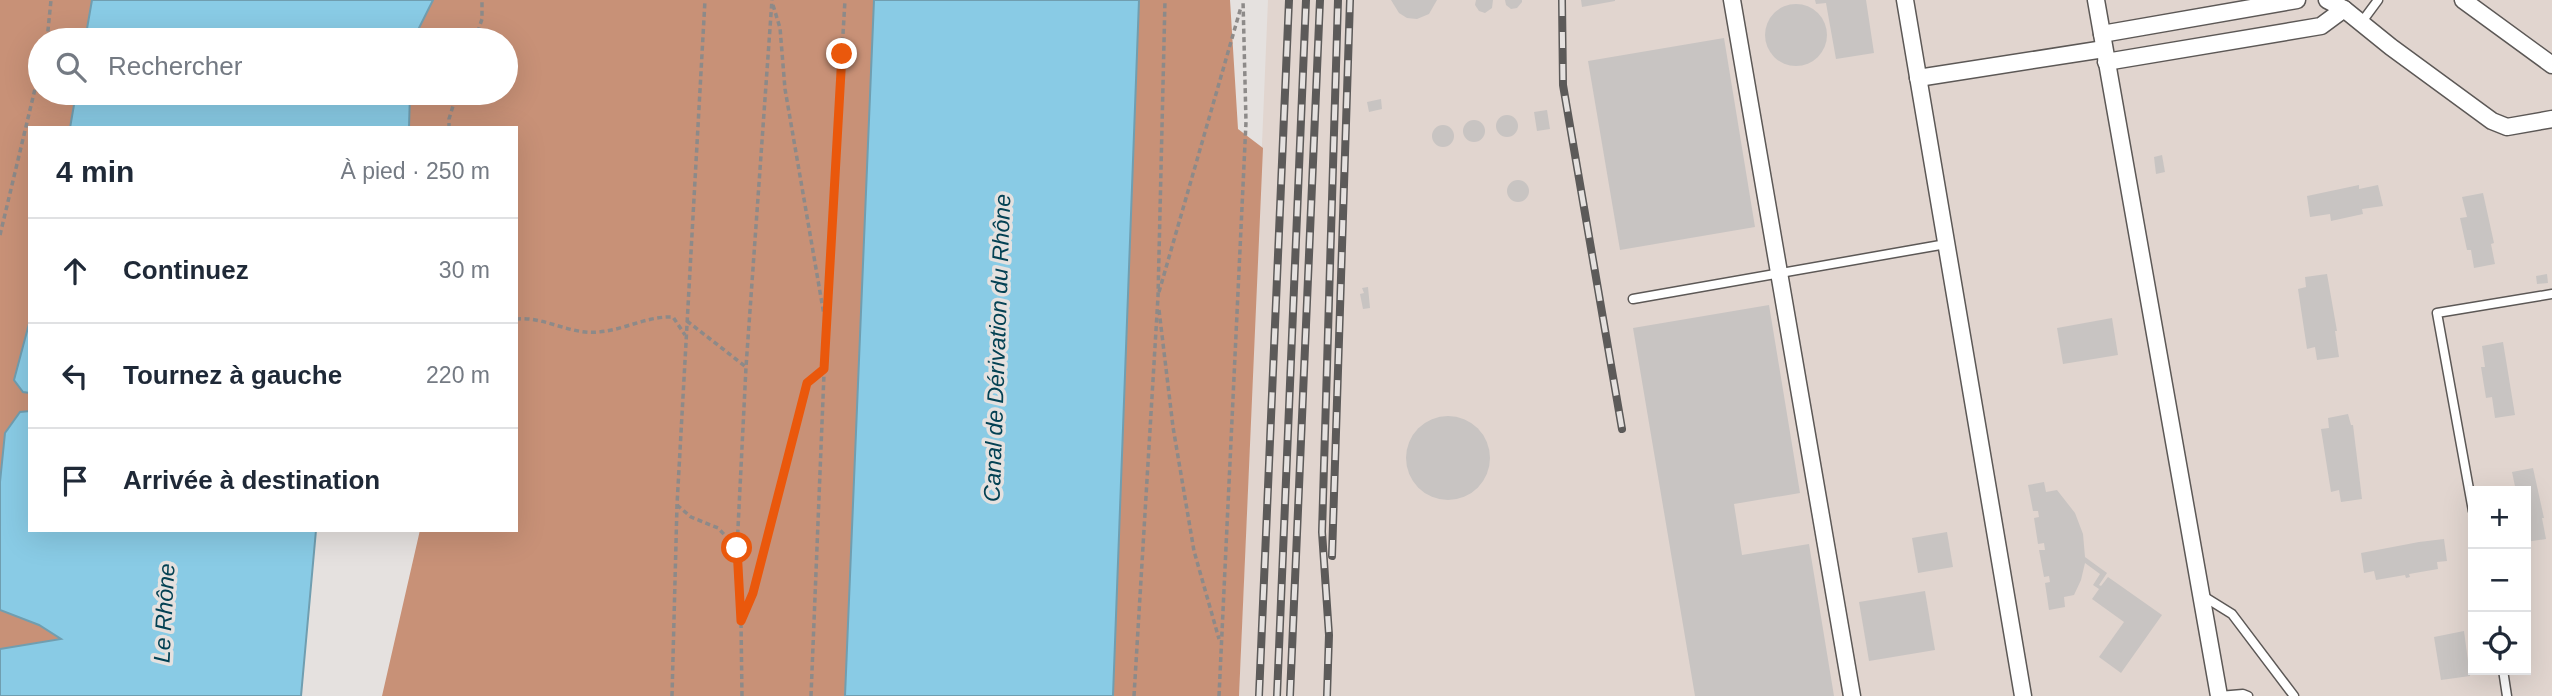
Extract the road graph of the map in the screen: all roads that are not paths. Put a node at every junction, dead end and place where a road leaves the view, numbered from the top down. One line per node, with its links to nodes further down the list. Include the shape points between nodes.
1 (1732, 0): 15 (street)
2 (1905, 0): 12 (street)
3 (2096, 0): 10 (street)
4 (2297, 0): 10 (street)
5 (2328, 0): 8 (street)
6 (2378, 0): 9 (lane)
7 (2463, 0): 11 (street)
8 (2344, 9): 9 (street); 10 (street, via 2320,26)
9 (2360, 23): 13 (street, via 2492,121 2507,127)
10 (2104, 48): 12 (street); 19 (street)
11 (2552, 65)
12 (1918, 78): 14 (street)
13 (2552, 119)
14 (1946, 244): 15 (lane); 22 (street)
15 (1779, 274): 17 (lane); 21 (street)
16 (2552, 294): 18 (lane, via 2437,313)
17 (1633, 299)
18 (2468, 486)
19 (2201, 596): 23 (street); 25 (lane, via 2232,614)
20 (2503, 675): 26 (lane)
21 (1852, 696)
22 (2023, 696)
23 (2219, 696): 24 (lane)
24 (2248, 696)
25 (2294, 696)
26 (2507, 696)

